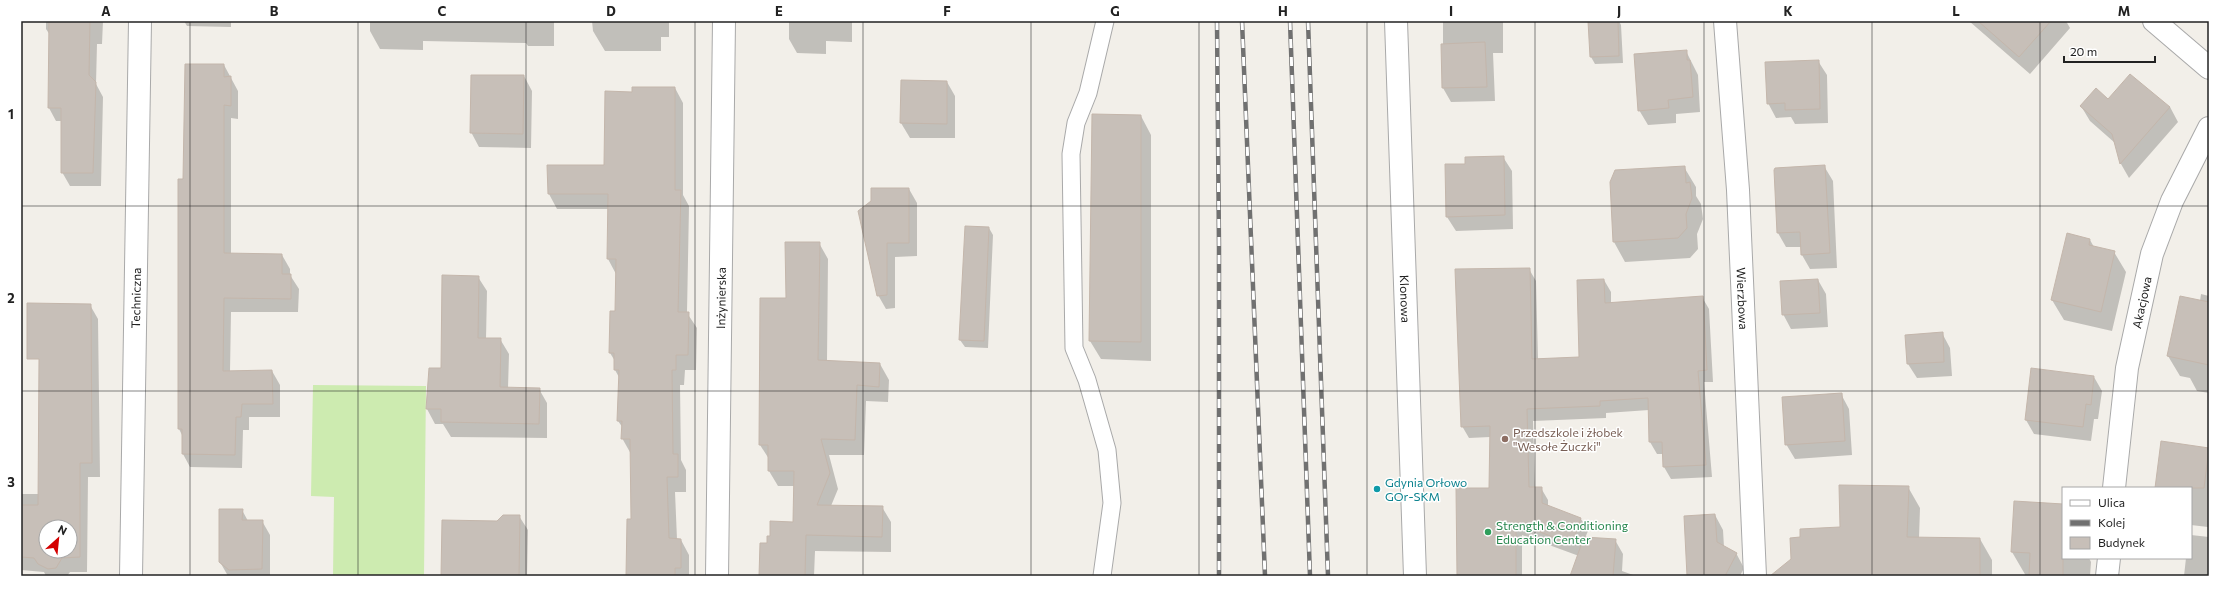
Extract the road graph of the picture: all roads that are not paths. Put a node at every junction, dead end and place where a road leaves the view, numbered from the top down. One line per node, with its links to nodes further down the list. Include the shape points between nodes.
1 (140, 21): 11 (street, Techniczna)
2 (724, 21): 12 (street, Inżynierska)
3 (1105, 21): 13 (lane, via 1088,93 1076,122 1071,154 1074,348 1087,380 1107,450 1112,503)
4 (1396, 21): 14 (street, Klonowa)
5 (1725, 21): 15 (street, Wierzbowa, via 1738,190)
6 (2154, 21): 7 (street)
7 (2209, 68)
8 (2209, 128): 9 (street, Akacjowa, via 2172,201 2152,254 2127,368)
9 (2114, 487)
10 (2109, 559): 16 (street)
11 (130, 576)
12 (717, 576)
13 (1102, 576)
14 (1415, 576)
15 (1755, 576)
16 (2108, 576)

